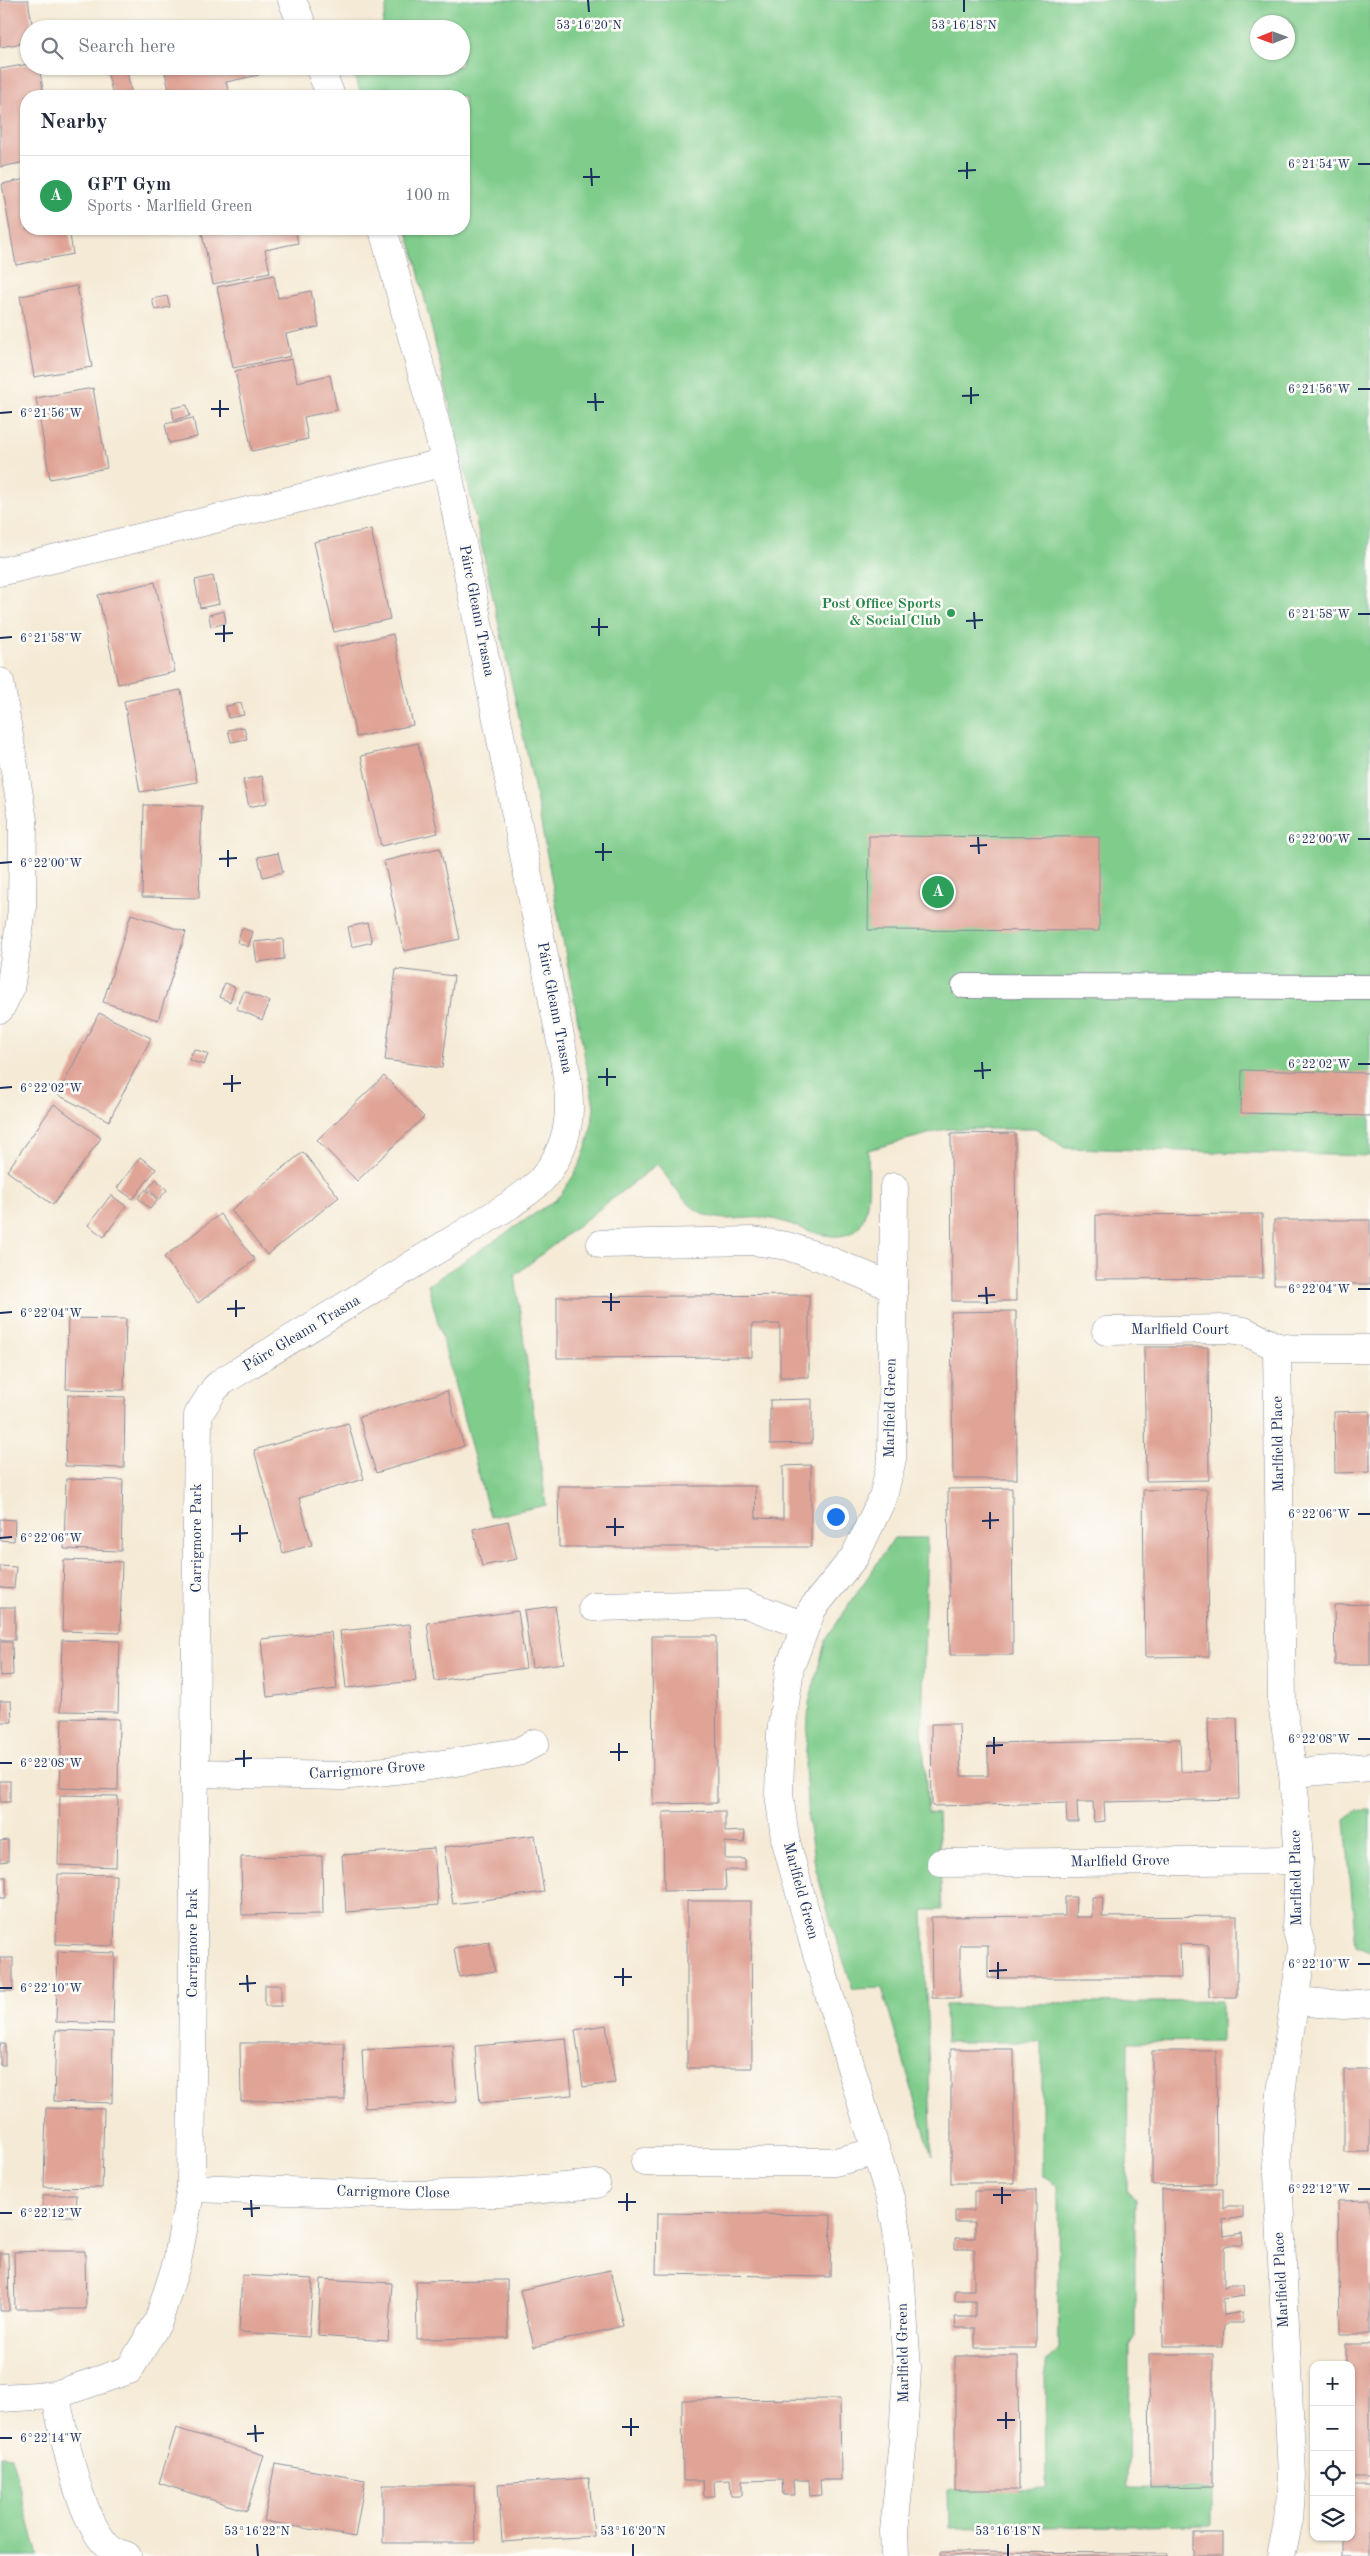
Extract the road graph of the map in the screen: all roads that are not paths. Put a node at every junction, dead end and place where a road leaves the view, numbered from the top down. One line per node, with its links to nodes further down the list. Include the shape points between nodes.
1 (292, 0): 2 (street)
2 (300, 20)
3 (323, 75): 4 (street)
4 (329, 90)
5 (385, 235): 6 (street, Páirc Gleann Trasna)
6 (446, 462): 7 (street); 18 (street, Páirc Gleann Trasna, via 569,1084 570,1120 563,1147 542,1179 510,1205)
7 (0, 572)
8 (0, 682): 11 (street, via 23,820 22,910 10,988)
9 (964, 986): 10 (lane)
10 (1370, 987)
11 (0, 1009)
12 (894, 1187): 14 (street, Marlfield Green)
13 (602, 1244): 14 (street, via 761,1242 787,1246 823,1258)
14 (893, 1287): 20 (street, Marlfield Green, via 892,1459 883,1498 855,1556 812,1609)
15 (1106, 1331): 16 (street, Marlfield Court, via 1227,1329 1252,1334)
16 (1277, 1347): 17 (street, Marlfield Court); 24 (street, Marlfield Place, via 1282,1704)
17 (1370, 1348)
18 (223, 1380): 23 (street, Carrigmore Park, via 198,1415)
19 (593, 1607): 20 (street, via 746,1604)
20 (805, 1626): 29 (street, Marlfield Green, via 789,1676 781,1733 780,1803 812,1937)
21 (535, 1743): 23 (street, Carrigmore Grove, via 518,1752 371,1774 259,1776)
22 (1370, 1767): 24 (street)
23 (194, 1773): 32 (street, Carrigmore Park)
24 (1293, 1773): 25 (street, Marlfield Place)
25 (1299, 1860): 26 (street, Marlfield Grove); 27 (street, Marlfield Place, via 1296,1927 1302,1950)
26 (941, 1863)
27 (1295, 2002): 28 (street, via 1343,2006); 37 (street, Marlfield Place, via 1281,2093 1277,2152 1292,2476 1289,2520)
28 (1370, 2003)
29 (875, 2152): 30 (street, via 835,2162); 36 (street, Marlfield Green, via 897,2230 907,2368 894,2531)
30 (644, 2162)
31 (596, 2184): 32 (street, Carrigmore Close, via 500,2193 409,2195)
32 (191, 2188): 33 (street, Carrigmore Park, via 177,2262 158,2322 128,2370)
33 (55, 2394): 34 (street, Carrigmore Park); 35 (street, via 86,2514 110,2550)
34 (0, 2398)
35 (127, 2556)
36 (895, 2556)
37 (1281, 2556)

